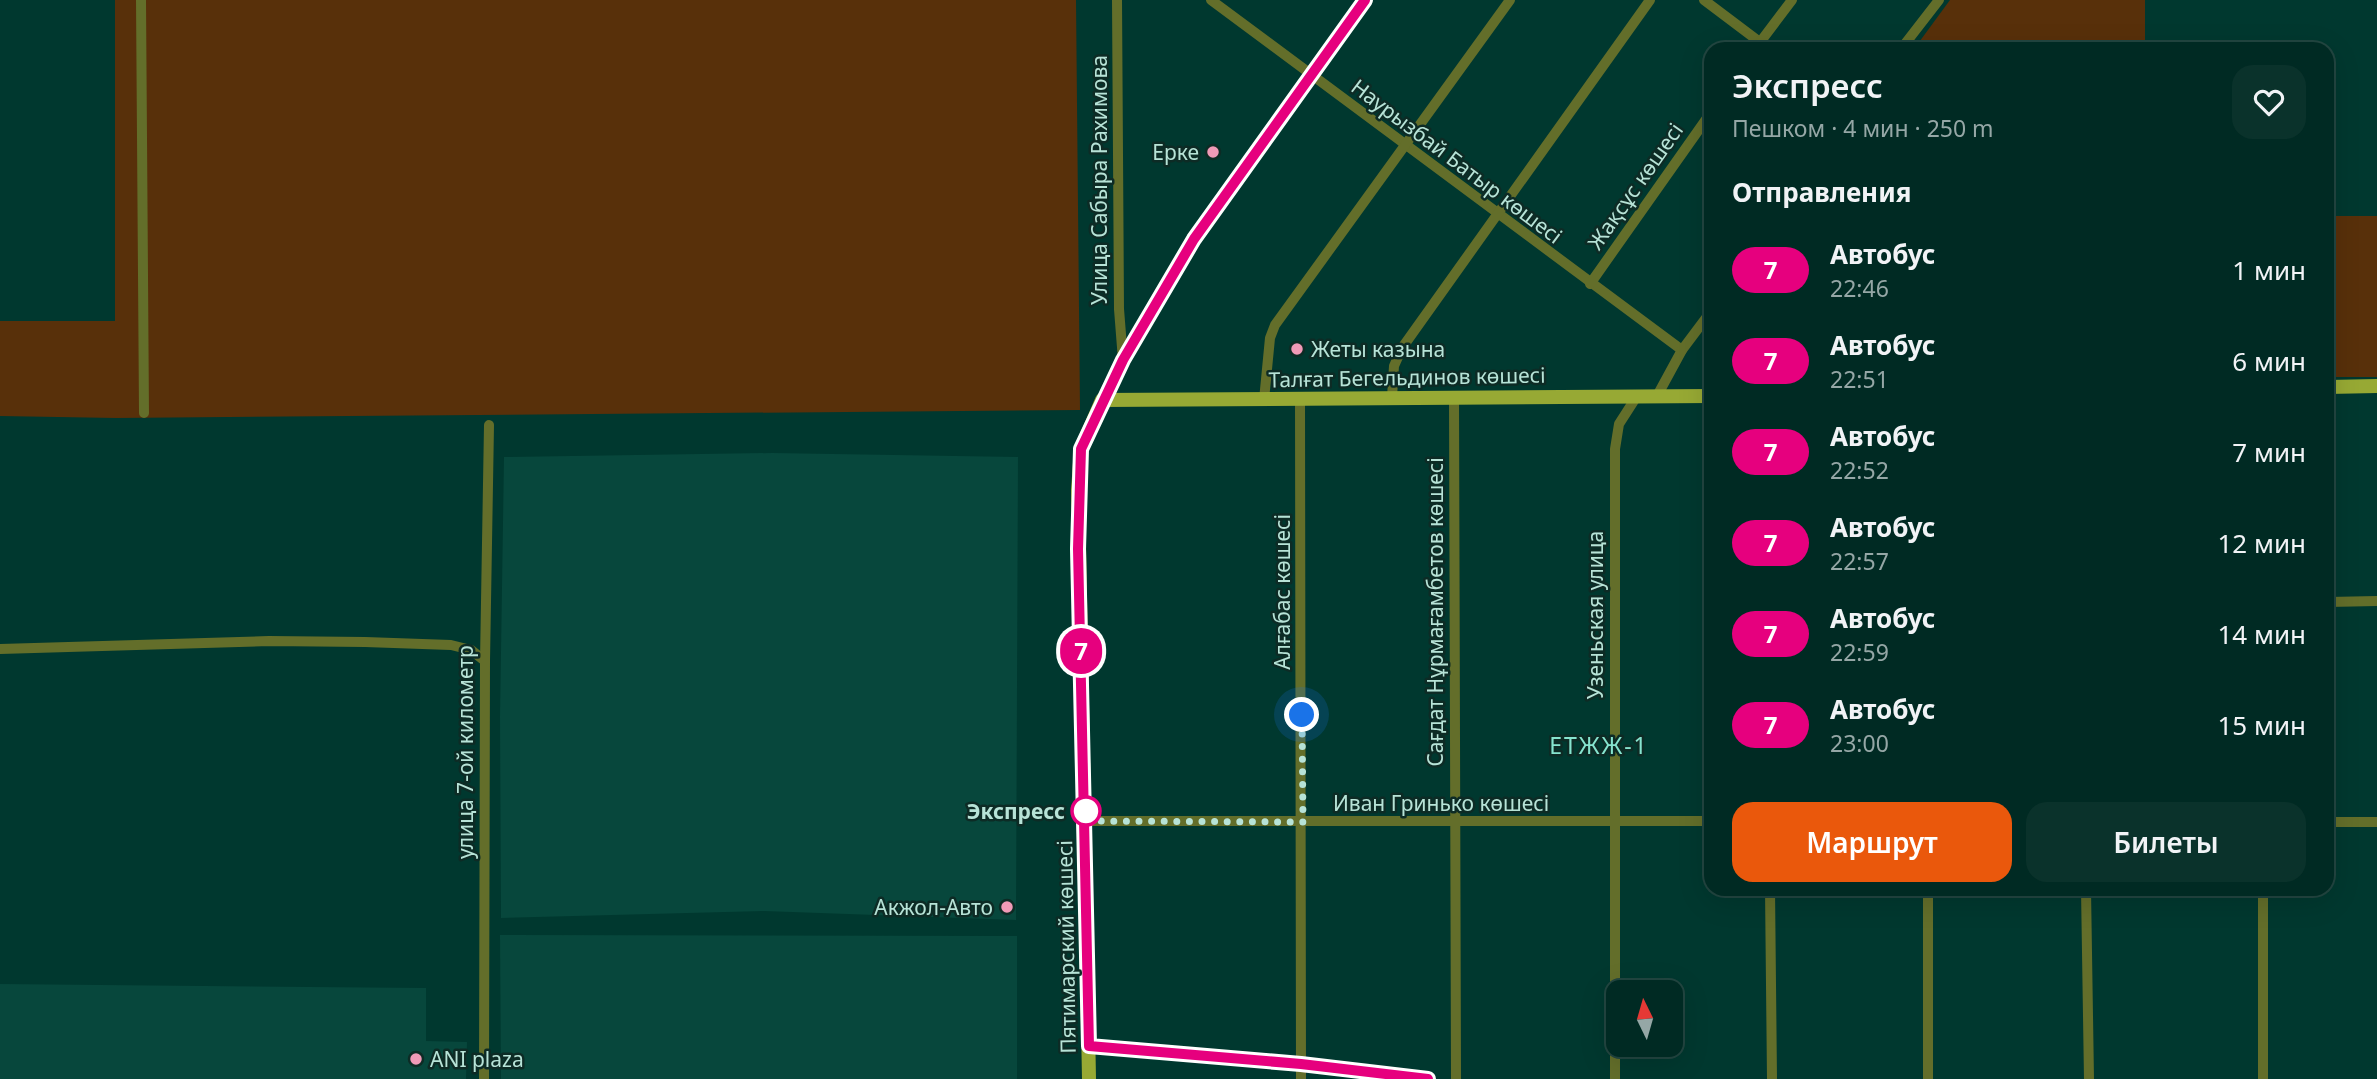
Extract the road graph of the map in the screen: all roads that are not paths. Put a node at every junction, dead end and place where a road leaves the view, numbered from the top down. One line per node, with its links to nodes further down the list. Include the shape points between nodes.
1 (141, 0): 31 (street)
2 (1117, 0): 20 (street, Улица Сабыра Рахимова)
3 (1211, 0): 13 (street, Наурызбай Батыр көшесі)
4 (1366, 0): 13 (street)
5 (1510, 0): 15 (street)
6 (1650, 0): 16 (street)
7 (1704, 0): 10 (street)
8 (1793, 0): 11 (street)
9 (1939, 0): 12 (street)
10 (1756, 42)
11 (1765, 42)
12 (1906, 42)
13 (1310, 75): 15 (street, Наурызбай Батыр көшесі); 20 (street, via 1194,239)
14 (1704, 122): 17 (street, Жақсұс көшесі)
15 (1404, 145): 16 (street, Наурызбай Батыр көшесі); 30 (street, via 1272,331)
16 (1495, 214): 17 (street, Наурызбай Батыр көшесі); 26 (street, via 1399,352)
17 (1590, 284): 19 (street, Наурызбай Батыр көшесі)
18 (1704, 321): 19 (street)
19 (1682, 350): 24 (street)
20 (1123, 360): 29 (street)
21 (2377, 386): 22 (main road)
22 (2334, 387)
23 (1637, 396): 24 (main road, Талғат Бегельдинов көшесі); 27 (main road, Талғат Бегельдинов көшесі); 41 (street, Узеньская улица, via 1619,424 1615,449)
24 (1657, 396): 25 (main road, Талғат Бегельдинов көшесі)
25 (1704, 396)
26 (1392, 397): 27 (main road, Талғат Бегельдинов көшесі); 28 (main road, Талғат Бегельдинов көшесі)
27 (1454, 397): 40 (street, Сағдат Нұрмағамбетов көшесі)
28 (1300, 398): 30 (main road, Талғат Бегельдинов көшесі); 39 (street, Алғабас көшесі)
29 (1102, 400): 30 (main road, Талғат Бегельдинов көшесі); 37 (main road, Пятимарский көшесі, via 1080,456 1078,499)
30 (1264, 400)
31 (144, 412)
32 (489, 425): 36 (street, улица 7-ой километр)
33 (2377, 601): 34 (street)
34 (2334, 602)
35 (0, 649): 36 (street, via 365,642 451,645 471,650)
36 (485, 661): 50 (street, улица 7-ой километр)
37 (1086, 821): 39 (street, Иван Гринько көшесі); 48 (main road, Пятимарский көшесі)
38 (1704, 821): 41 (street, Иван Гринько көшесі)
39 (1303, 822): 40 (street, Иван Гринько көшесі); 49 (street, Алғабас көшесі)
40 (1455, 822): 41 (street, Иван Гринько көшесі); 54 (street, Сағдат Нұрмағамбетов көшесі)
41 (1614, 822): 55 (street, Узеньская улица)
42 (2334, 822): 43 (street)
43 (2377, 822)
44 (1770, 896): 56 (street)
45 (1928, 896): 57 (street)
46 (2086, 896): 58 (street)
47 (2263, 896): 59 (street)
48 (1089, 1046): 49 (street); 51 (main road, Пятимарский көшесі)
49 (1301, 1064): 52 (street, Алғабас көшесі); 53 (street)
50 (484, 1079)
51 (1089, 1079)
52 (1301, 1079)
53 (1428, 1079)
54 (1456, 1079)
55 (1615, 1079)
56 (1772, 1079)
57 (1928, 1079)
58 (2089, 1079)
59 (2263, 1079)

